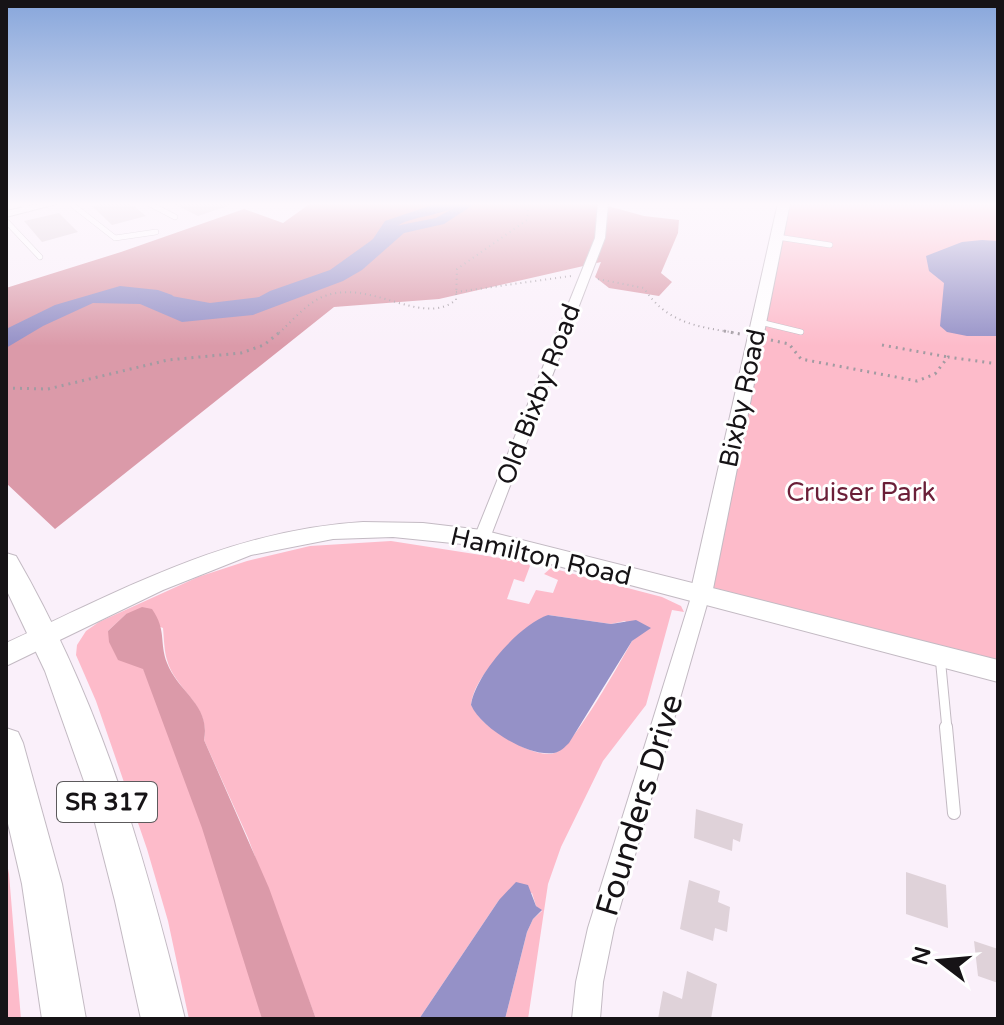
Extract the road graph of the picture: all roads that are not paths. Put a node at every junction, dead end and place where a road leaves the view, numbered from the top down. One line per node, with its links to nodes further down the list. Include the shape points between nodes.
1 (34, 251): 4 (lane)
2 (595, 251): 7 (street, Old Bixby Road)
3 (774, 251): 9 (street, Bixby Road)
4 (40, 257)
5 (764, 323): 6 (lane)
6 (801, 332)
7 (482, 538): 9 (main road, Hamilton Road); 10 (main road, Hamilton Road, via 365,529 249,547 173,575)
8 (6, 563): 10 (main road, SR 317)
9 (701, 594): 12 (main road, Hamilton Road); 18 (street, Founders Drive, via 596,947)
10 (46, 637): 11 (main road); 17 (main road, SR 317, via 117,834)
11 (6, 655)
12 (940, 655): 13 (main road, Hamilton Road); 15 (lane)
13 (998, 671)
14 (6, 743): 16 (main road, SR 317, via 42,884)
15 (954, 813)
16 (64, 1019)
17 (163, 1019)
18 (586, 1019)

